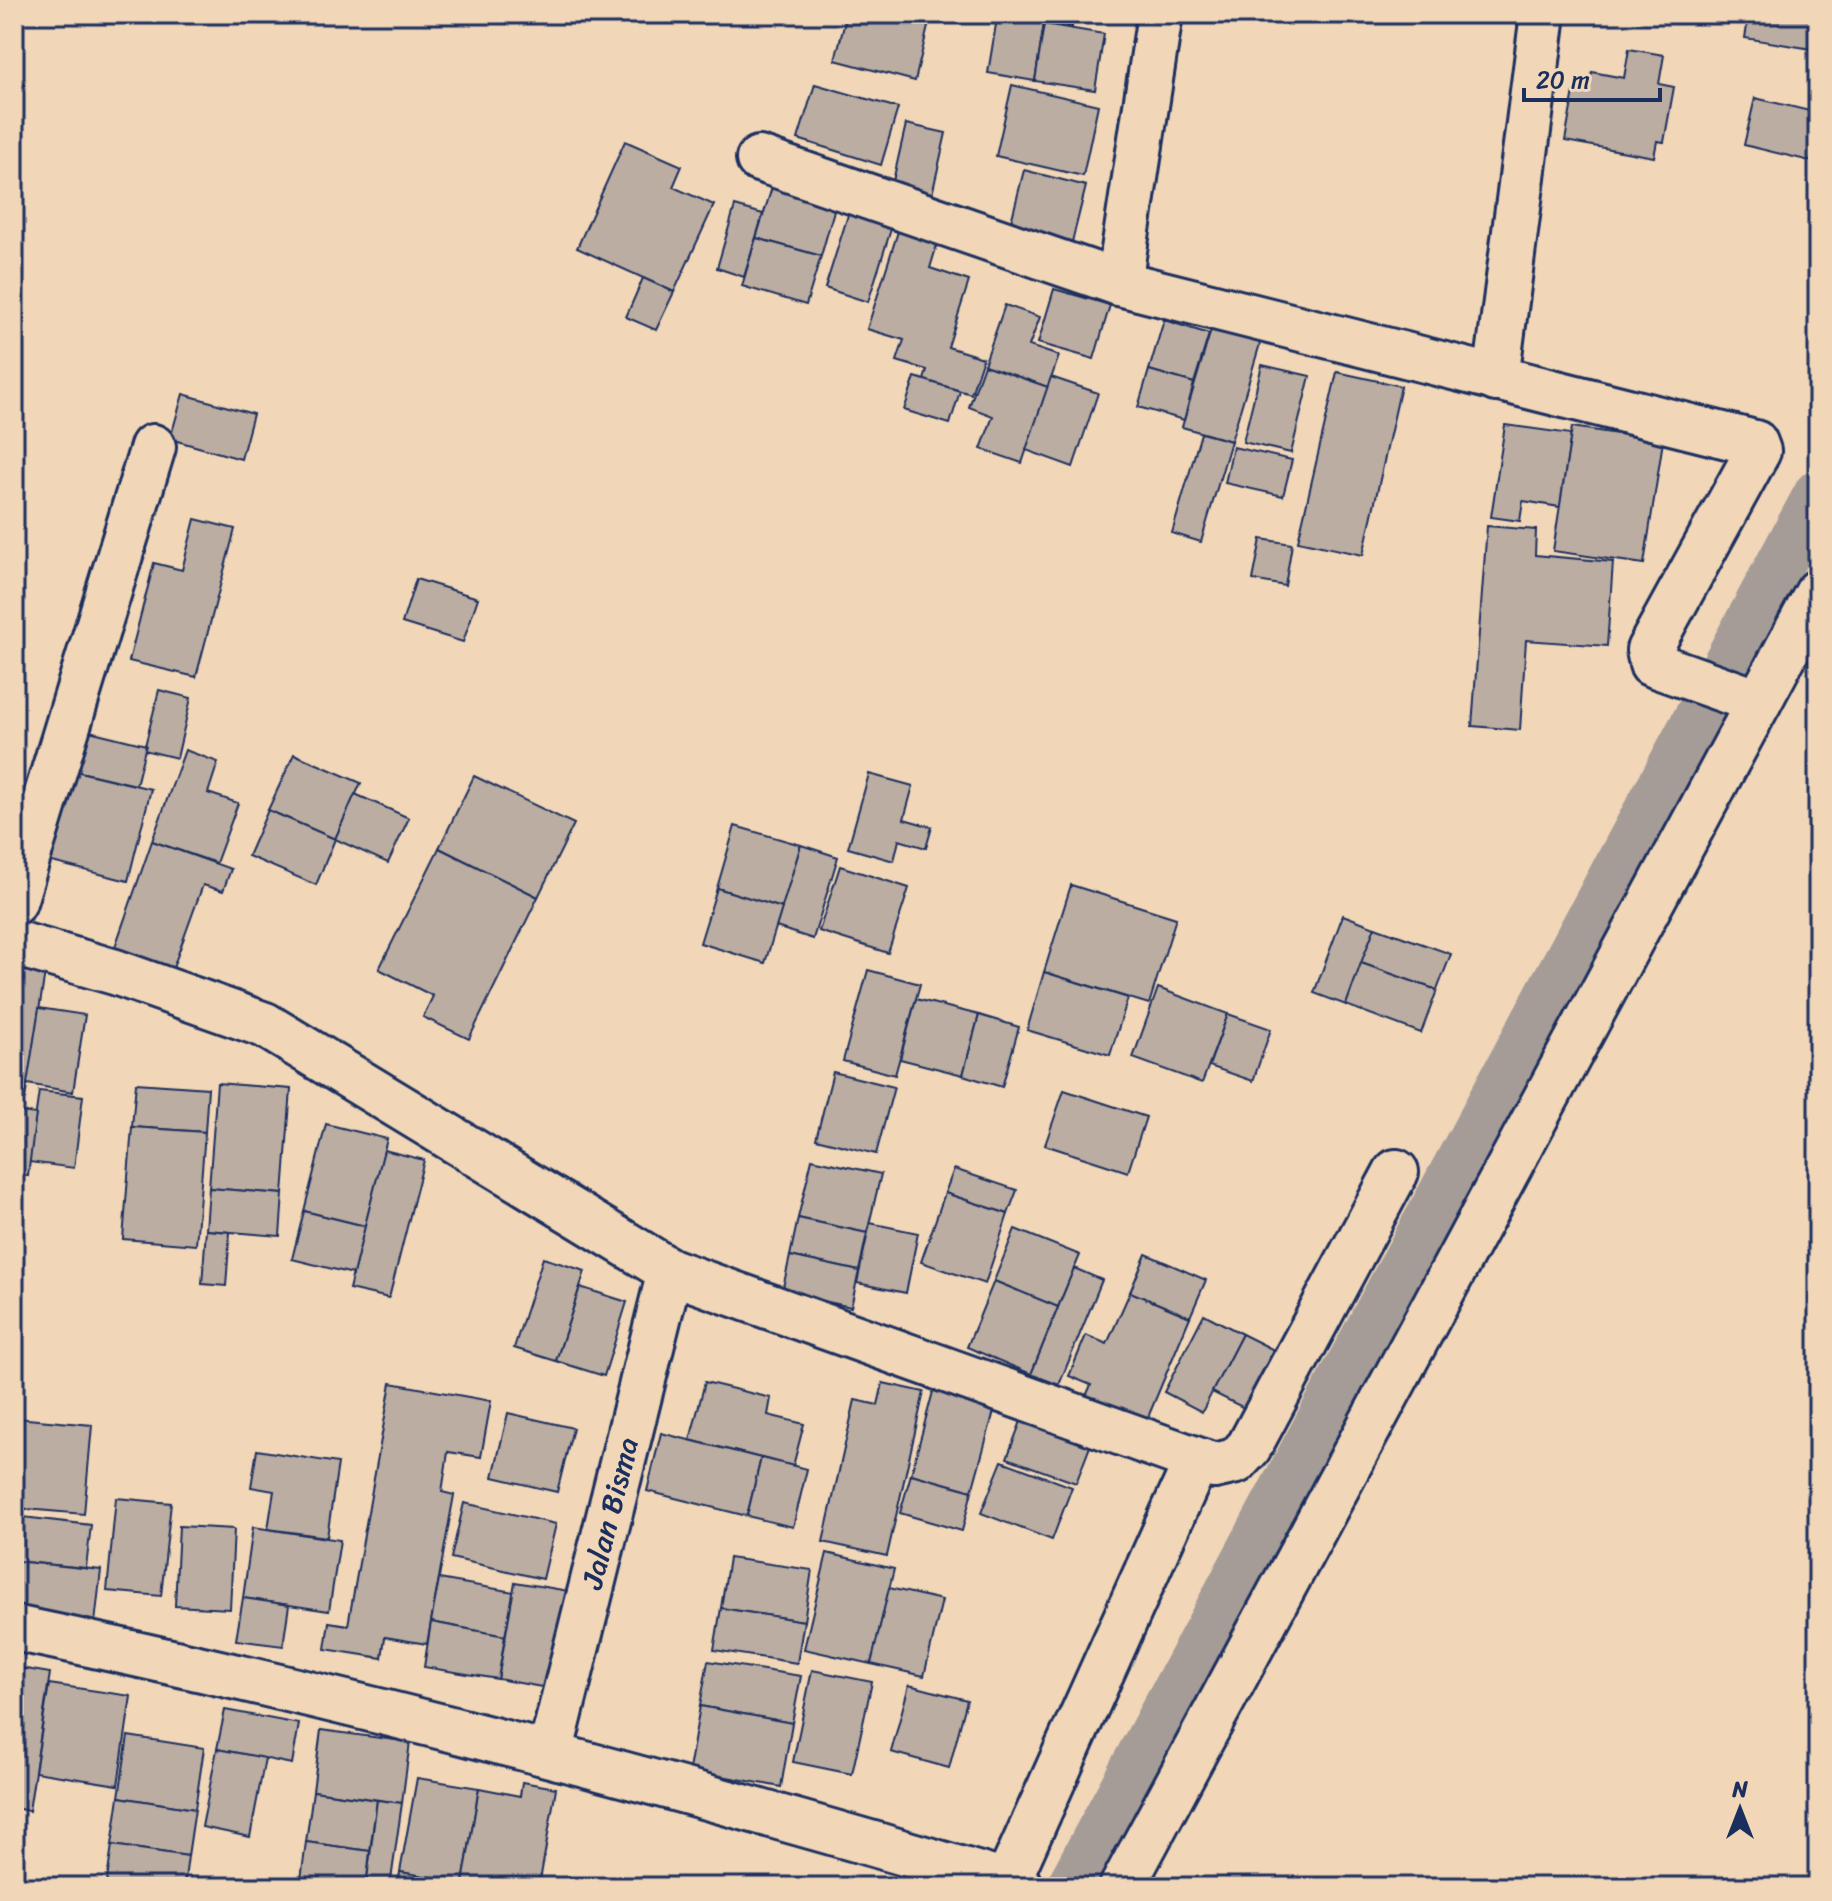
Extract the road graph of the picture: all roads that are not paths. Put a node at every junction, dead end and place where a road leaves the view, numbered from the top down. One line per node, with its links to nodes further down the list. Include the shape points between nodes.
1 (1160, 14): 4 (street)
2 (1543, 14): 5 (street)
3 (759, 159): 4 (street)
4 (1119, 283): 5 (street)
5 (1496, 379): 8 (street, via 1759,447 1649,650 1652,664)
6 (153, 447): 9 (street)
7 (1818, 592): 8 (street)
8 (1745, 697): 17 (street)
9 (14, 902)
10 (14, 943): 12 (street, via 265,1025)
11 (1396, 1172): 13 (street, via 1249,1447 1226,1465)
12 (670, 1271): 13 (street); 15 (street, Jalan Bisma)
13 (1196, 1462): 16 (street)
14 (14, 1628): 15 (street, via 191,1664)
15 (550, 1754): 16 (street)
16 (1014, 1885)
17 (1122, 1887)

